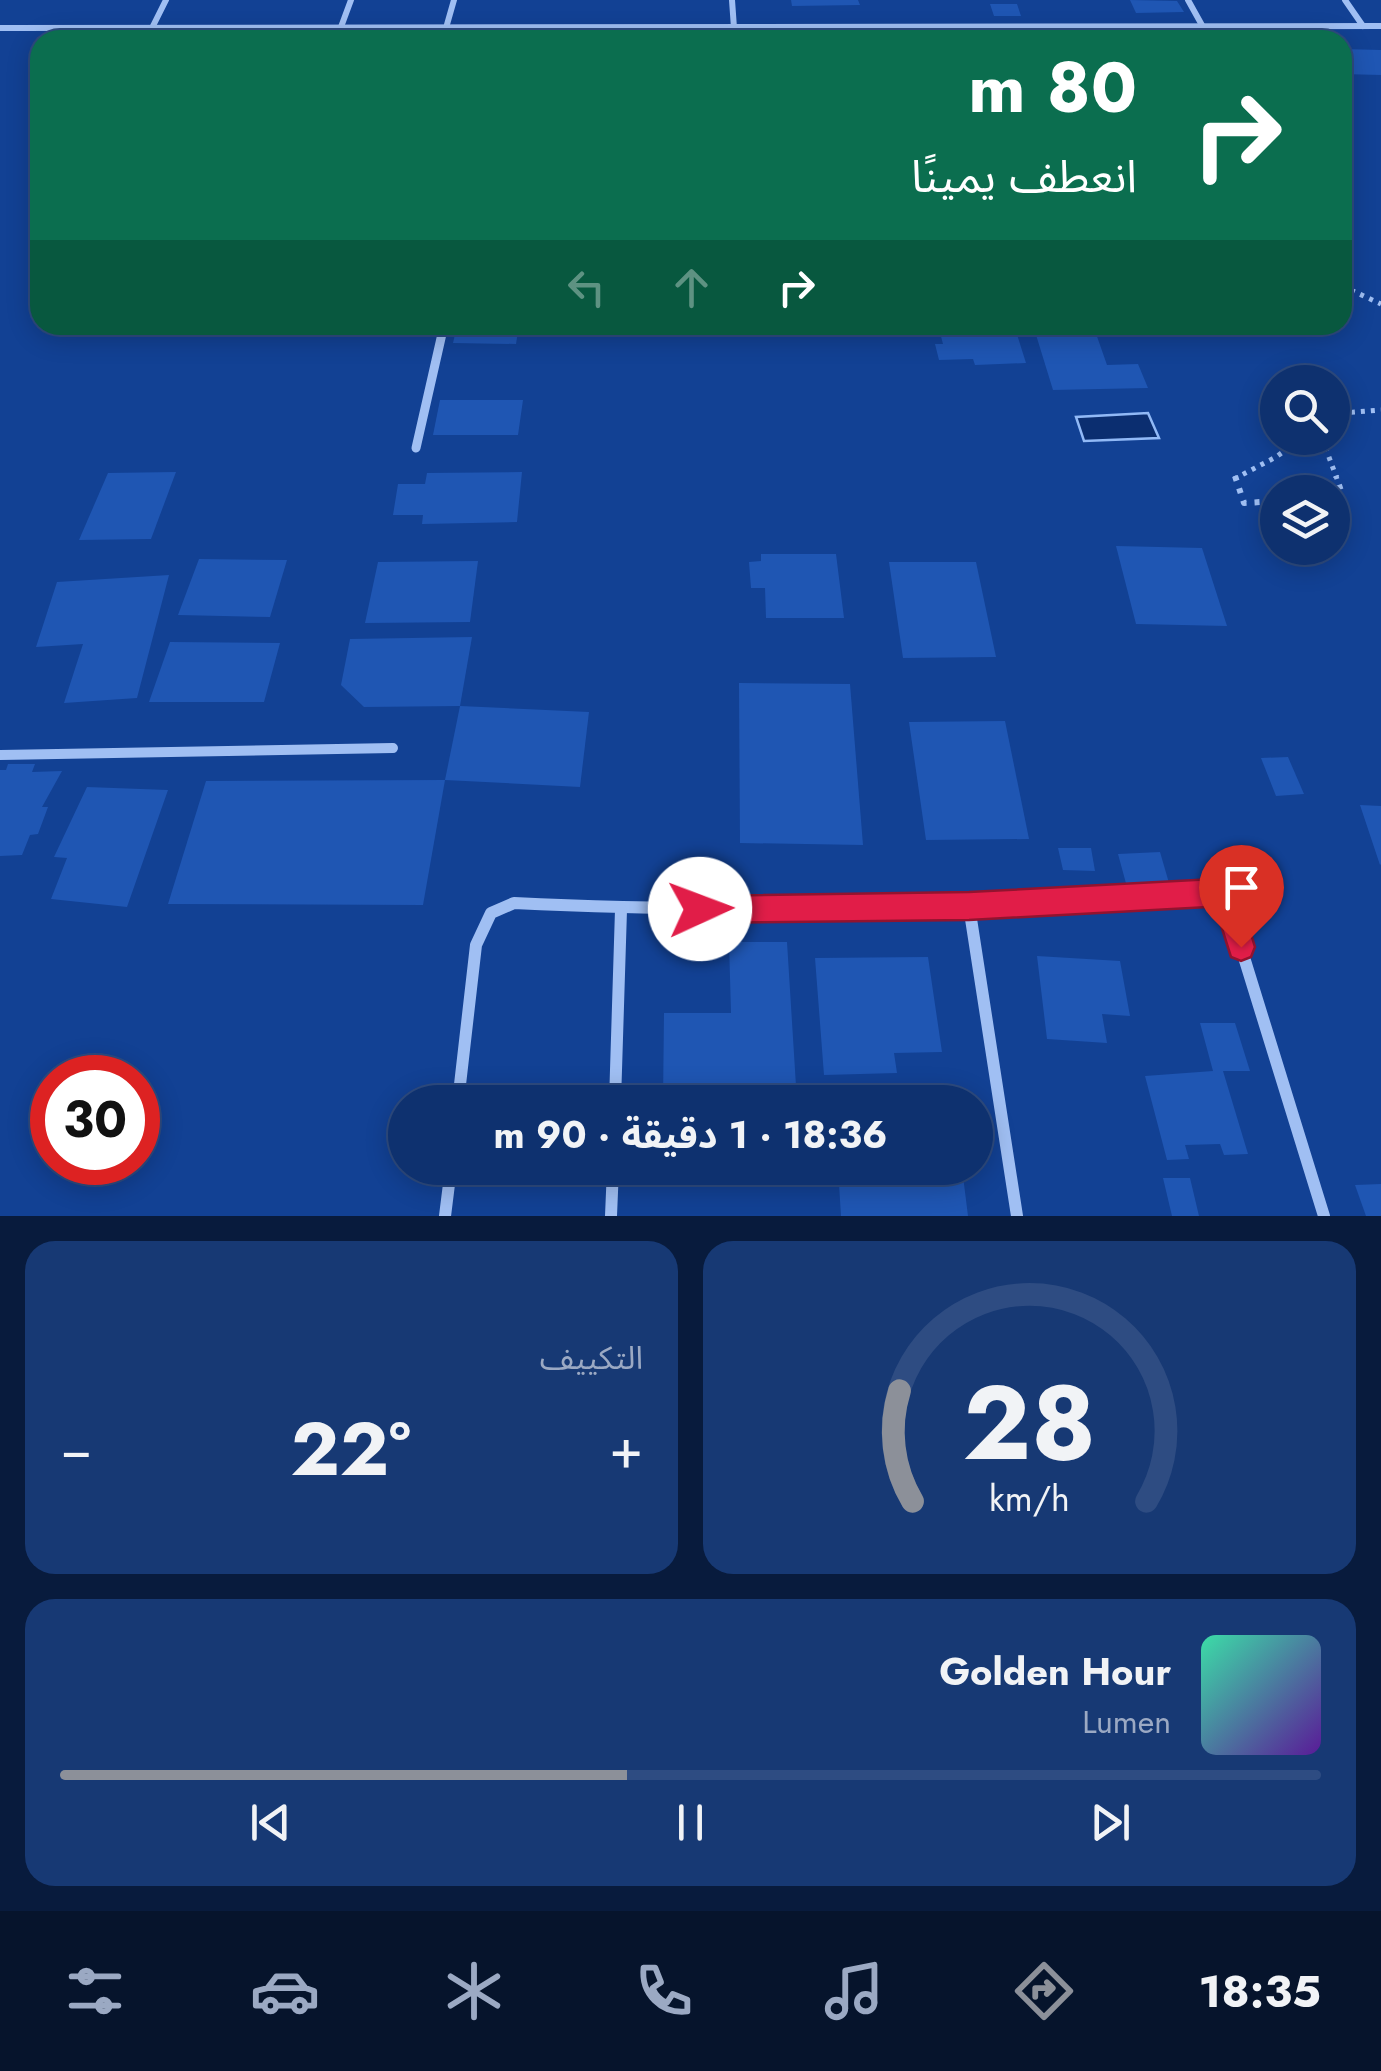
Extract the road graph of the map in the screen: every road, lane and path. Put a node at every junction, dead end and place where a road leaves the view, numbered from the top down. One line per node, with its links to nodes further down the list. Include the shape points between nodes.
1 (166, 0): 13 (street)
2 (352, 0): 14 (street)
3 (454, 0): 15 (street)
4 (732, 0): 17 (street)
5 (1188, 0): 7 (street)
6 (1345, 0): 8 (street)
7 (1203, 26): 8 (street); 11 (street)
8 (1362, 26): 9 (street)
9 (1381, 26)
10 (1165, 27): 11 (street); 18 (street); 19 (street)
11 (1188, 27): 20 (lane)
12 (0, 28): 13 (street)
13 (152, 28): 14 (street)
14 (341, 28): 15 (street)
15 (446, 28): 16 (street)
16 (503, 28): 17 (street)
17 (734, 28): 18 (street)
18 (855, 28)
19 (1166, 30)
20 (1190, 30)
21 (1352, 291): 22 (path)
22 (1381, 304)
23 (442, 335): 26 (street)
24 (1381, 410): 25 (path)
25 (1350, 412)
26 (416, 448)
27 (1280, 455): 28 (path, via 1234,477 1244,503)
28 (1260, 502)
29 (393, 748): 30 (street)
30 (0, 754)
31 (969, 906): 32 (street); 39 (street); 40 (street, via 1214,893 1230,912)
32 (621, 910): 33 (street, via 514,903 490,913 476,946); 34 (street)
33 (460, 1085)
34 (616, 1085)
35 (449, 1185): 37 (street)
36 (612, 1185): 38 (street)
37 (445, 1216)
38 (611, 1216)
39 (1017, 1216)
40 (1324, 1216)

